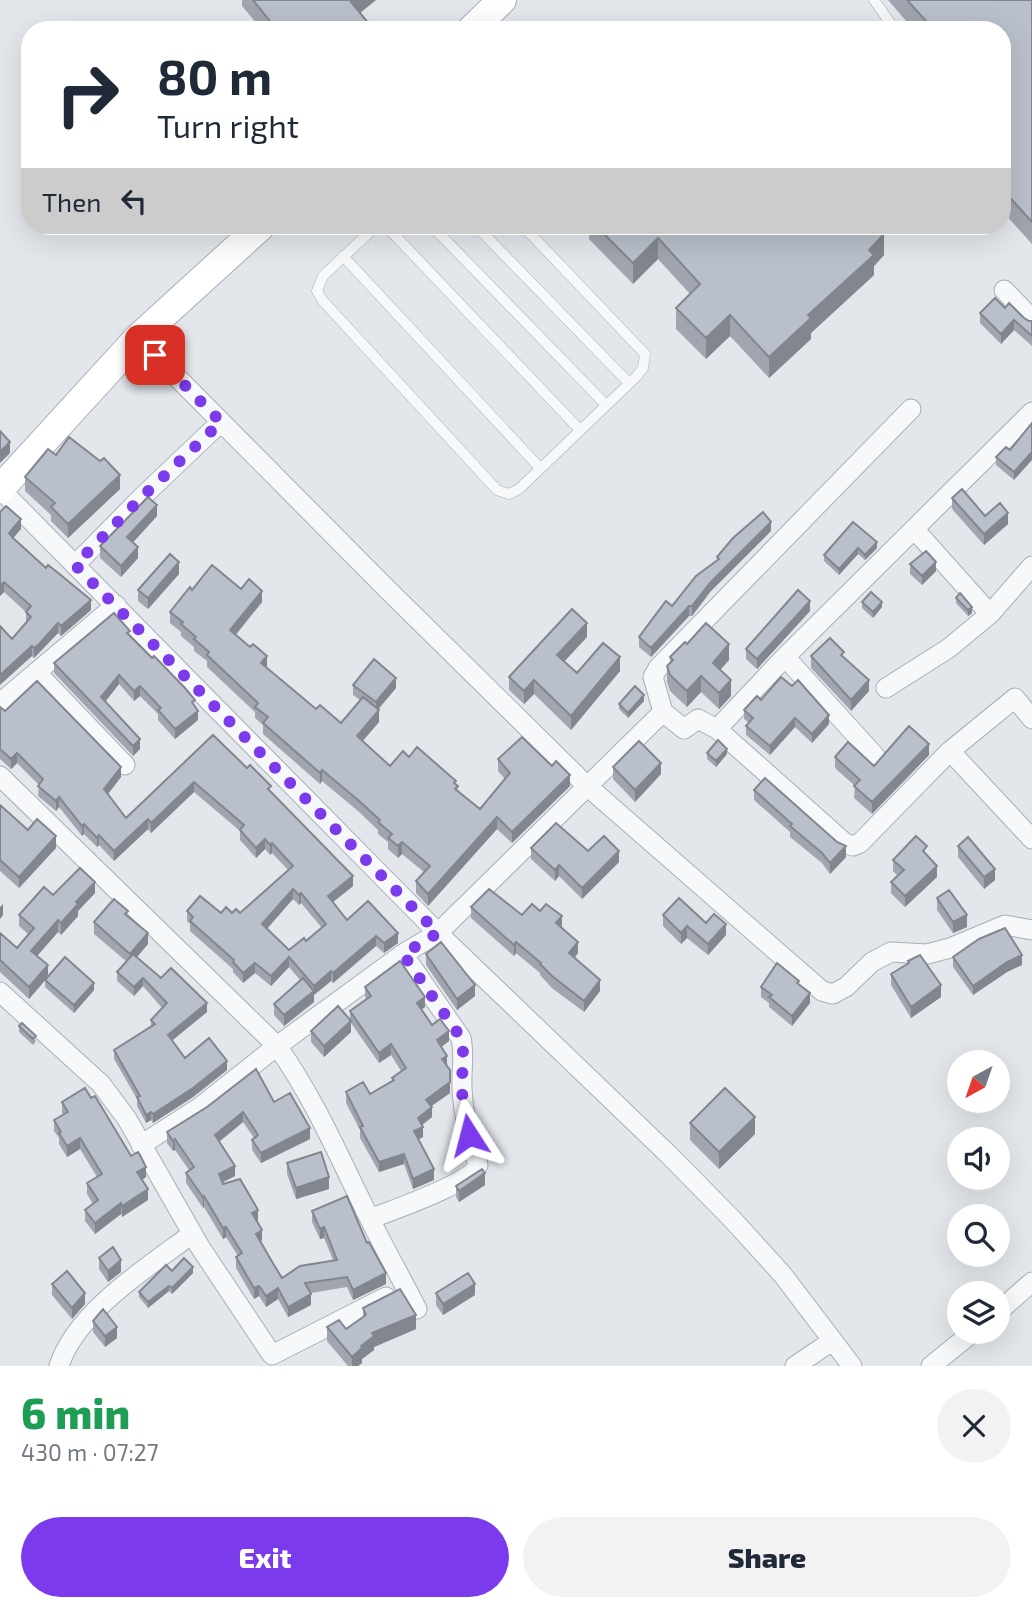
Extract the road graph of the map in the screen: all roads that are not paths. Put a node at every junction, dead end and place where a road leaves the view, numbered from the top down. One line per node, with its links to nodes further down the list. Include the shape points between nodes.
1 (502, 0): 3 (main road)
2 (874, 0): 4 (lane)
3 (480, 21)
4 (889, 21)
5 (251, 235): 14 (main road)
6 (366, 235): 11 (lane)
7 (395, 235): 20 (lane)
8 (441, 235): 16 (lane)
9 (485, 235): 15 (lane)
10 (532, 235): 15 (lane, via 645,354 643,369)
11 (343, 256): 21 (lane); 21 (lane, via 318,284 323,301 488,480 502,494 509,494)
12 (1004, 289): 13 (street)
13 (1032, 319)
14 (138, 338): 19 (street); 22 (main road)
15 (629, 383): 16 (lane)
16 (606, 405): 20 (lane)
17 (911, 409): 32 (street, via 658,668 653,677)
18 (1032, 412): 23 (street)
19 (221, 422): 24 (street); 39 (street)
20 (580, 430): 21 (lane)
21 (540, 468)
22 (0, 489): 24 (street)
23 (915, 530): 27 (street); 28 (street)
24 (75, 565): 26 (street)
25 (1029, 575): 27 (street)
26 (116, 605): 29 (street); 42 (street)
27 (990, 614): 30 (street, via 949,648)
28 (785, 657): 34 (street); 36 (street)
29 (36, 672): 31 (street); 37 (street)
30 (886, 688)
31 (0, 703)
32 (663, 712): 34 (street, via 684,729 698,719); 39 (street)
33 (1032, 719): 35 (street, via 1015,698)
34 (717, 729): 35 (street, via 853,846)
35 (950, 751): 40 (street)
36 (875, 756)
37 (125, 765)
38 (0, 776): 45 (street)
39 (586, 785): 41 (street, via 822,991 840,991 872,962 891,952 927,954 1006,925); 42 (street)
40 (1032, 839)
41 (1032, 930)
42 (438, 933): 43 (street); 53 (street, via 732,1219 782,1274)
43 (403, 954): 45 (street); 47 (street, via 461,1038 464,1112 478,1165 473,1173 436,1193)
44 (0, 992): 46 (street, via 101,1084)
45 (277, 1046): 46 (street, via 200,1107); 47 (street, via 314,1104)
46 (141, 1145): 48 (street)
47 (370, 1219): 49 (street)
48 (192, 1234): 55 (street); 56 (street, via 88,1319)
49 (406, 1287): 52 (street); 55 (street)
50 (1030, 1287): 51 (street)
51 (1010, 1303)
52 (417, 1309)
53 (832, 1341): 57 (street); 58 (street)
54 (958, 1344): 59 (street)
55 (275, 1361)
56 (59, 1366)
57 (795, 1366)
58 (852, 1366)
59 (931, 1366)

